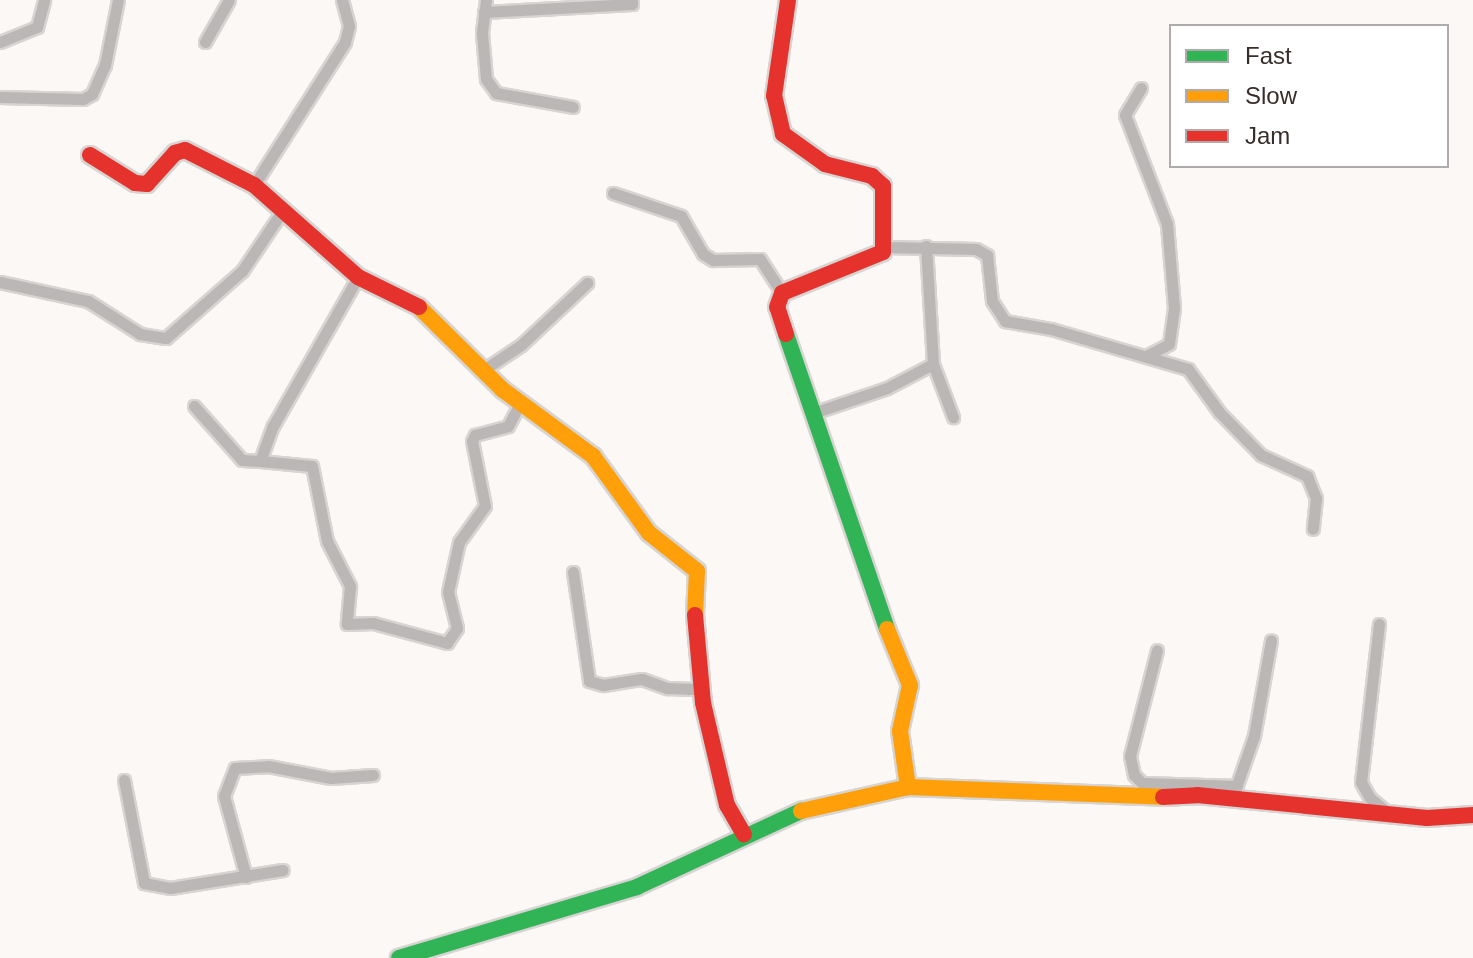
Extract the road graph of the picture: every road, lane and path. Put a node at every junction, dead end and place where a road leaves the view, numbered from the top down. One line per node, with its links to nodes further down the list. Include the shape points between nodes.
1 (44, 0): 8 (street, via 37,27)
2 (118, 0): 11 (street, via 105,65 92,94 83,99)
3 (229, 0): 9 (street)
4 (342, 0): 14 (street, via 349,26 345,42)
5 (632, 0): 7 (street)
6 (788, 0): 18 (street, via 774,96 778,121 792,143 825,164 880,180)
7 (485, 6): 12 (street, via 486,79 496,93)
8 (0, 42)
9 (205, 42)
10 (1141, 88): 23 (street, via 1125,115 1167,224 1174,326 1169,344)
11 (0, 97)
12 (573, 107)
13 (90, 155): 14 (street, via 135,183 147,184 175,153 185,150)
14 (254, 185): 16 (street)
15 (613, 193): 22 (street, via 681,216 703,254 713,260 760,259)
16 (281, 213): 19 (street); 20 (street, via 242,271 166,338 140,334 88,301)
17 (926, 246): 18 (street); 23 (street, via 976,249 987,255 992,301 1005,321); 24 (street)
18 (886, 247): 22 (street, via 877,256)
19 (358, 277): 25 (street, via 430,313); 30 (street, via 297,380)
20 (0, 282)
21 (587, 283): 25 (street, via 521,345)
22 (782, 293): 28 (street, via 777,307)
23 (1146, 356): 31 (street, via 1194,373 1210,402 1261,455 1307,476 1316,498)
24 (933, 364): 28 (street, via 882,390); 29 (street)
25 (482, 371): 26 (street)
26 (521, 402): 30 (street, via 508,426 475,435 472,441 485,506 459,542 448,592 457,628 447,643 373,623 347,624 350,586 327,541 312,466); 36 (street, via 593,456 649,533 694,564)
27 (194, 406): 30 (street, via 242,460)
28 (816, 412): 39 (street, via 874,598 910,685 900,731)
29 (953, 417)
30 (260, 461)
31 (1313, 529)
32 (573, 572): 36 (street, via 589,681 603,685 642,679 667,688)
33 (1379, 624): 42 (street, via 1361,782)
34 (1271, 641): 41 (street, via 1258,718)
35 (1157, 650): 40 (street, via 1130,756)
36 (701, 689): 44 (street, via 727,805)
37 (373, 775): 46 (street, via 331,778 268,766 235,768 224,796)
38 (124, 780): 46 (street, via 144,883 170,888)
39 (908, 787): 40 (street); 44 (street, via 823,802)
40 (1144, 791): 41 (street)
41 (1235, 793): 42 (street)
42 (1389, 815): 43 (street)
43 (1473, 815)
44 (744, 834): 47 (street, via 637,887)
45 (283, 870): 46 (street)
46 (246, 877)
47 (399, 958)

